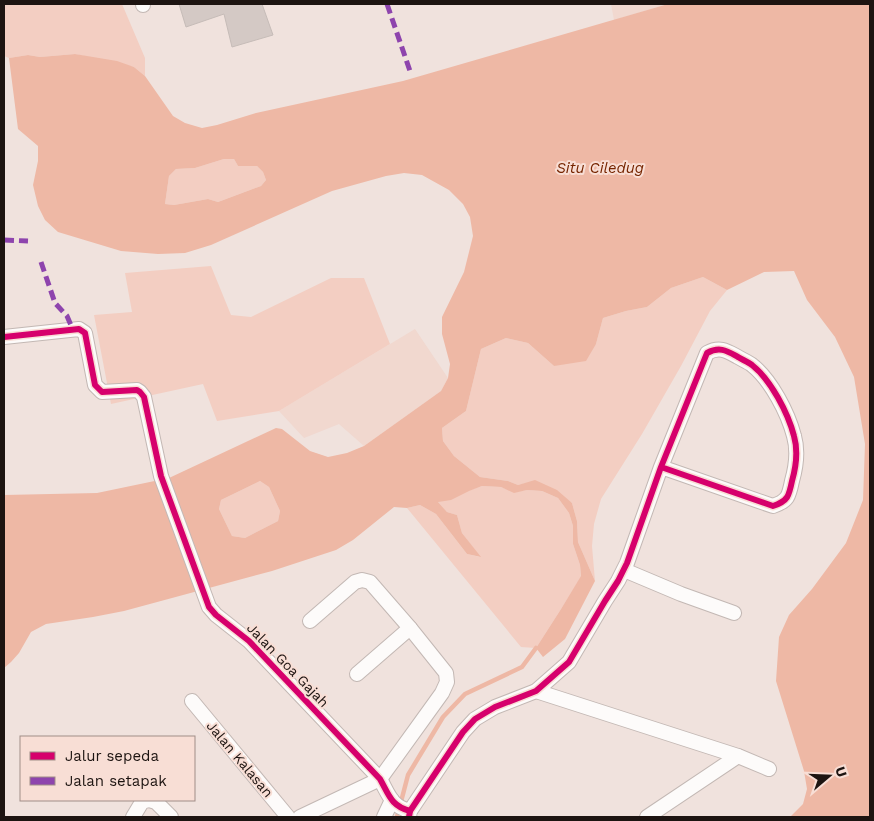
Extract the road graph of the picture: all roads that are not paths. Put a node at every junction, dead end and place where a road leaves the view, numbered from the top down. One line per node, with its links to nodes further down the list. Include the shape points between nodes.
1 (4, 338): 12 (street, Jalan Goa Gajah, via 79,329 85,333 98,389 102,392 140,392 144,397 161,476 208,607 249,640)
2 (661, 467): 2 (street, via 773,506 789,496 797,448 785,411 771,386 752,365 717,349 707,353); 3 (street)
3 (624, 570): 4 (street); 8 (street, via 569,662)
4 (734, 613)
5 (310, 621): 6 (street, via 355,582 362,580 370,582)
6 (410, 628): 7 (street); 12 (street, via 446,673 447,682)
7 (357, 674)
8 (536, 692): 10 (street); 15 (street, via 495,707 475,719)
9 (192, 701): 18 (street, Jalan Kalasan)
10 (738, 756): 11 (street); 21 (street)
11 (768, 769)
12 (380, 779): 15 (street, Jalan Goa Gajah); 19 (street)
13 (146, 801): 16 (street)
14 (152, 801): 17 (street)
15 (402, 808): 20 (street)
16 (133, 817)
17 (171, 817)
18 (288, 817)
19 (300, 817)
20 (384, 817)
21 (647, 817)

